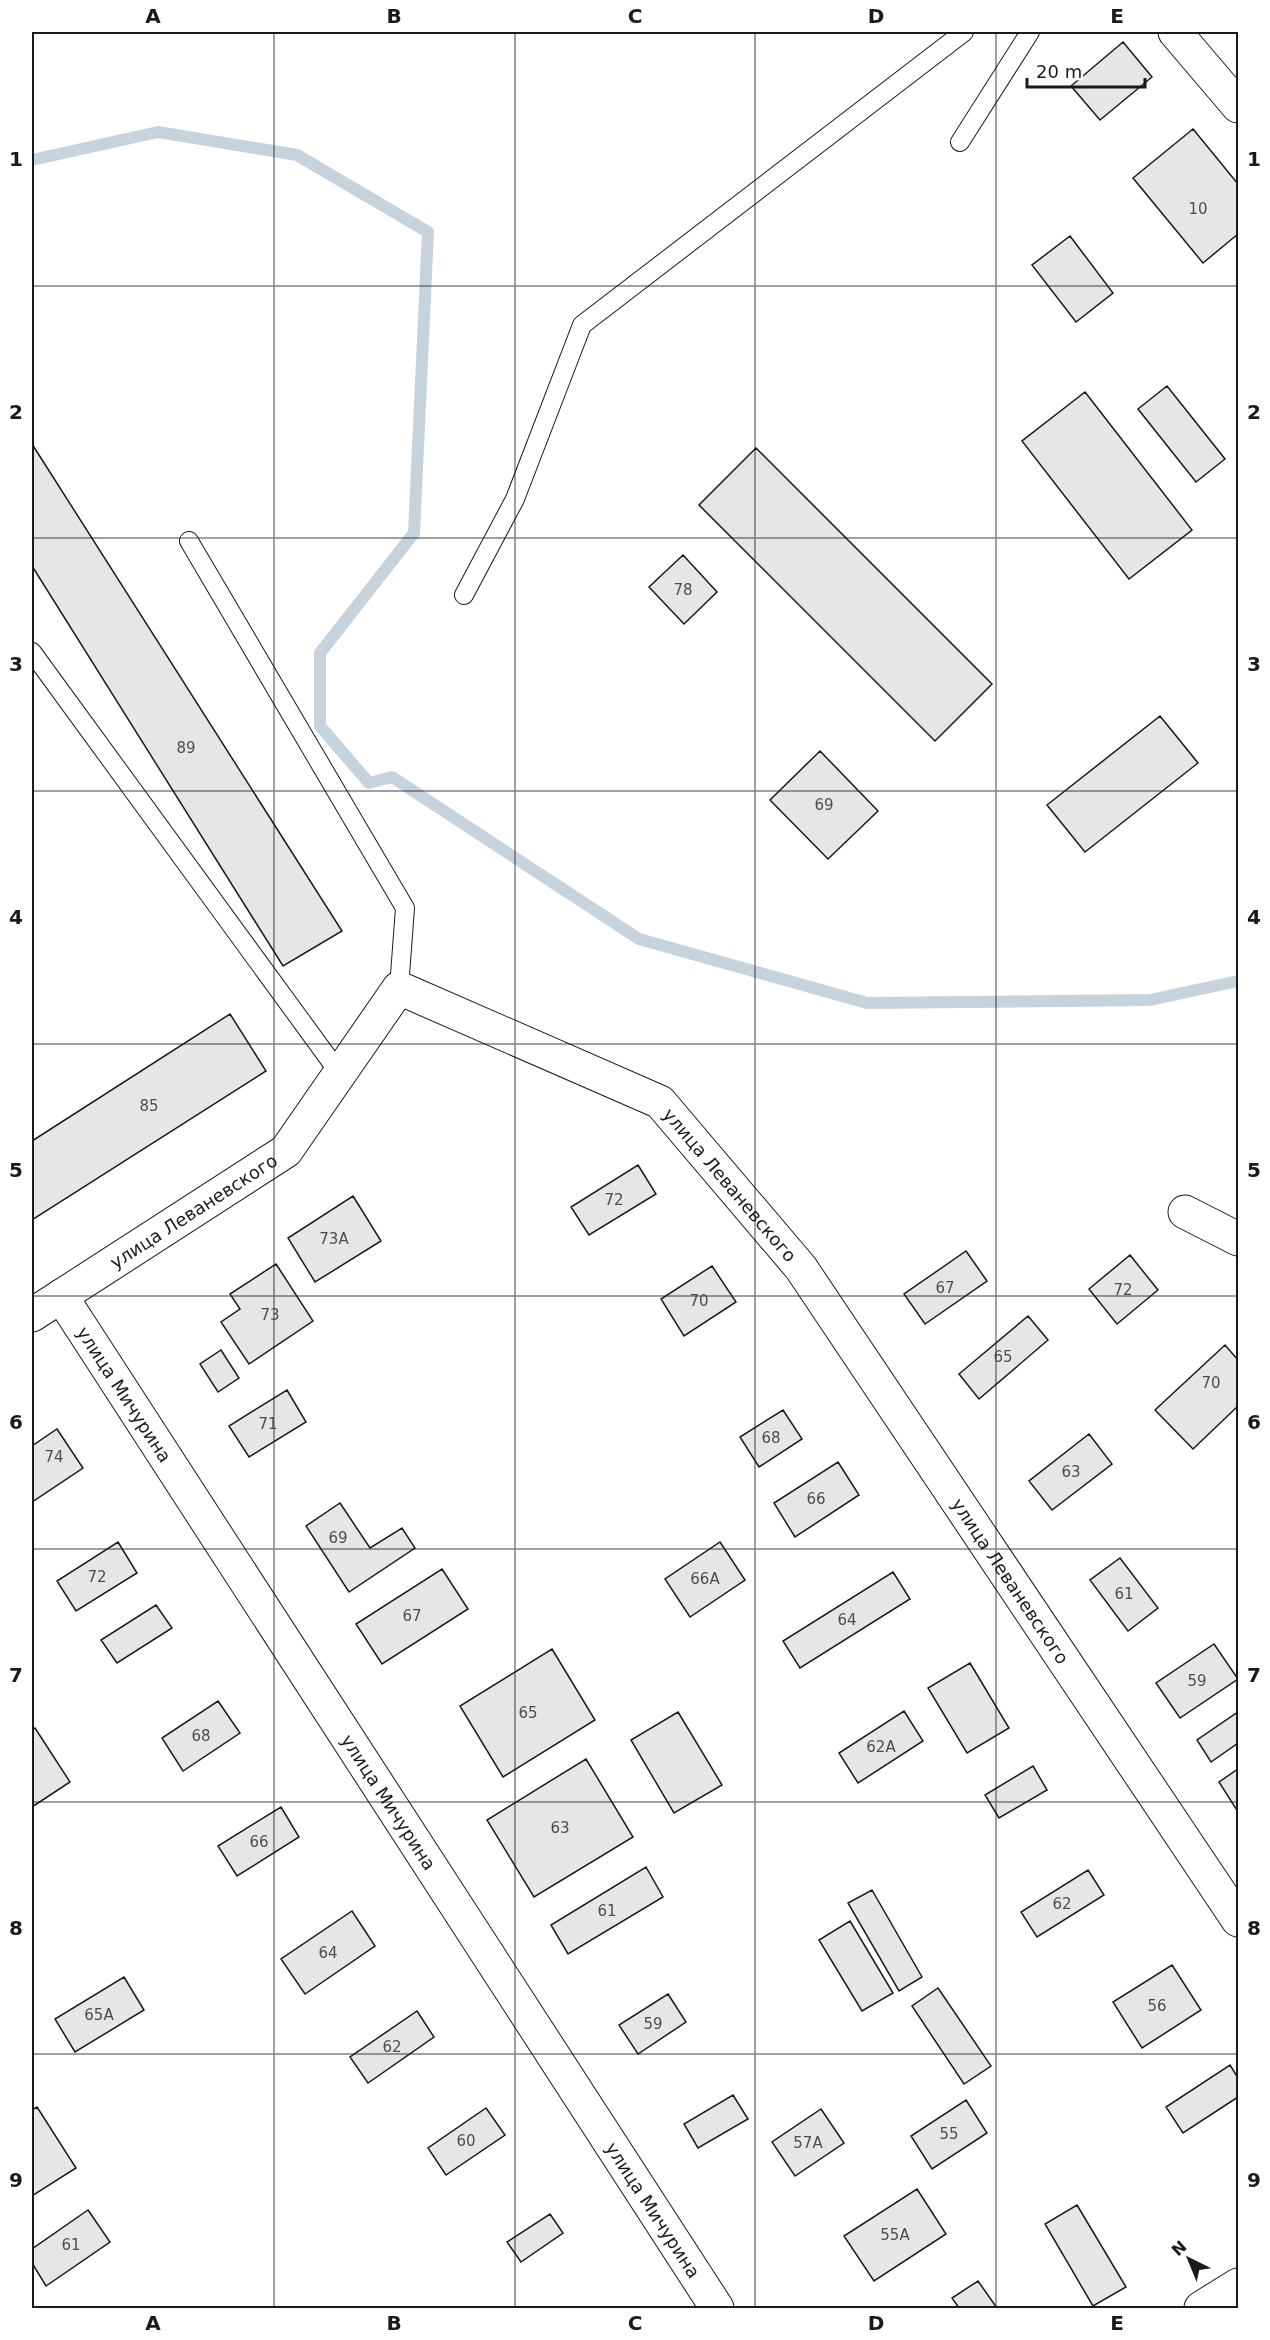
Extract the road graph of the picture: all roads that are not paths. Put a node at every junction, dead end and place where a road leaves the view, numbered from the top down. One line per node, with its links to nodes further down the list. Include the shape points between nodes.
1 (964, 32): 7 (lane, via 582,325 515,499)
2 (1030, 32): 5 (lane)
3 (1175, 32): 4 (street)
4 (1239, 106)
5 (960, 142)
6 (189, 541): 9 (lane, via 405,908)
7 (464, 595)
8 (32, 652): 10 (lane)
9 (399, 988): 10 (street, улица Леваневского); 15 (street, улица Леваневского, via 660,1102 801,1268)
10 (340, 1074): 13 (street, улица Леваневского, via 286,1151)
11 (1185, 1212): 12 (street)
12 (1239, 1239)
13 (61, 1296): 14 (street, улица Леваневского); 17 (street, улица Мичурина)
14 (32, 1315)
15 (1239, 1920)
16 (1239, 2285): 18 (street)
17 (717, 2308)
18 (1201, 2308)

